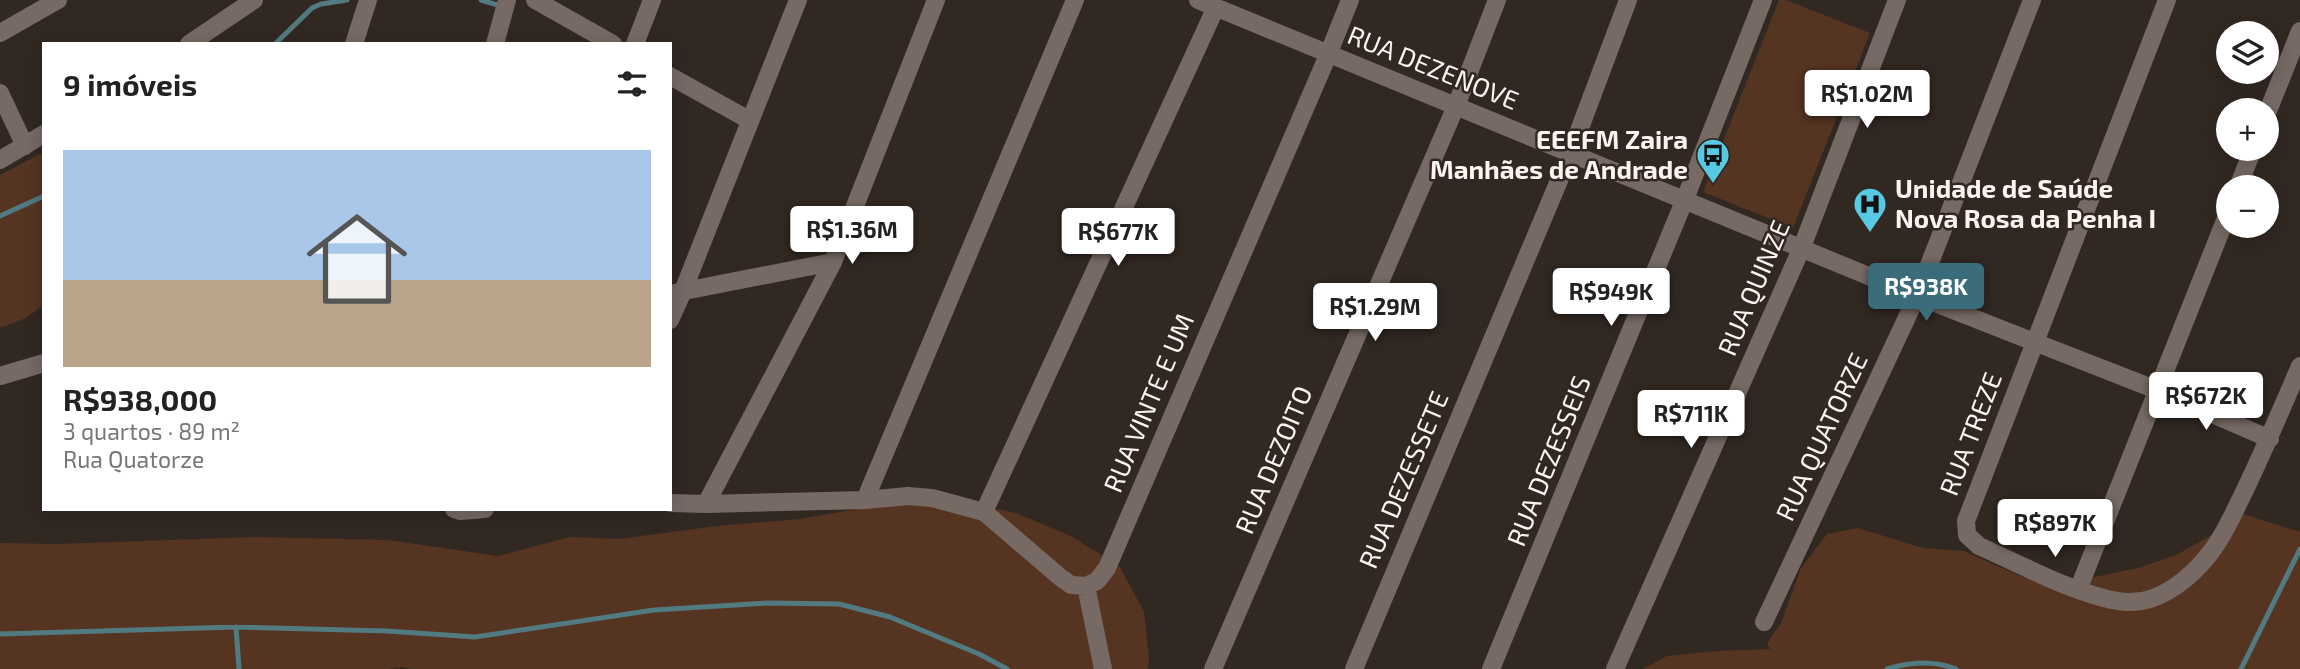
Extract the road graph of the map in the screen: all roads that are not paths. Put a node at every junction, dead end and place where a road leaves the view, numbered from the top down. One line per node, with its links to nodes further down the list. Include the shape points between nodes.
1 (58, 0): 20 (street)
2 (254, 0): 21 (street)
3 (368, 0): 22 (street)
4 (507, 0): 23 (street)
5 (535, 0): 24 (street)
6 (652, 0): 25 (street)
7 (798, 0): 31 (street)
8 (936, 0): 39 (street)
9 (1075, 0): 49 (street)
10 (1198, 0): 18 (street, RUA DEZENOVE)
11 (1350, 0): 26 (street, RUA VINTE E UM)
12 (1497, 0): 30 (street, RUA DEZOITO)
13 (1628, 0): 34 (street, RUA DEZESSETE)
14 (1763, 0): 36 (street, RUA DEZESSEIS)
15 (1897, 0): 38 (street, RUA QUINZE)
16 (2032, 0): 41 (street, RUA QUATORZE)
17 (2167, 0): 43 (street, RUA TREZE)
18 (1216, 7): 26 (street, RUA DEZENOVE); 52 (street)
19 (2300, 31): 29 (street)
20 (0, 33)
21 (192, 42)
22 (355, 42)
23 (496, 42)
24 (609, 42)
25 (636, 42)
26 (1328, 55): 30 (street, RUA DEZENOVE); 53 (street, RUA VINTE E UM, via 1107,568)
27 (672, 77): 31 (street)
28 (0, 93): 33 (street)
29 (2273, 98)
30 (1456, 106): 34 (street, RUA DEZENOVE); 57 (street, RUA DEZOITO)
31 (749, 120): 40 (street)
32 (42, 135): 33 (street)
33 (25, 146): 35 (street)
34 (1570, 152): 36 (street, RUA DEZENOVE); 58 (street, RUA DEZESSETE)
35 (0, 160)
36 (1685, 199): 38 (street, RUA DEZENOVE); 59 (street, RUA DEZESSEIS)
37 (2218, 238): 47 (street)
38 (1802, 247): 41 (street, RUA DEZENOVE); 60 (street, RUA QUINZE)
39 (833, 262): 40 (street); 51 (street)
40 (677, 292): 42 (street)
41 (1917, 296): 43 (street, RUA DEZENOVE); 55 (street, RUA QUATORZE)
42 (672, 312)
43 (2034, 342): 47 (street, RUA DEZENOVE); 54 (street, RUA TREZE, via 1966,520 1967,535 1979,547)
44 (42, 364): 46 (street)
45 (2300, 366): 48 (street)
46 (0, 376)
47 (2157, 390): 48 (street, RUA DEZENOVE); 54 (street)
48 (2270, 439): 54 (street, via 2211,552 2173,588 2129,603)
49 (865, 499): 51 (street); 52 (street, via 932,498)
50 (672, 503): 51 (street)
51 (706, 504)
52 (984, 512): 53 (street, via 1071,585)
53 (1086, 586): 56 (street)
54 (2078, 590)
55 (1764, 622)
56 (1103, 669)
57 (1213, 669)
58 (1354, 669)
59 (1491, 669)
60 (1615, 669)

